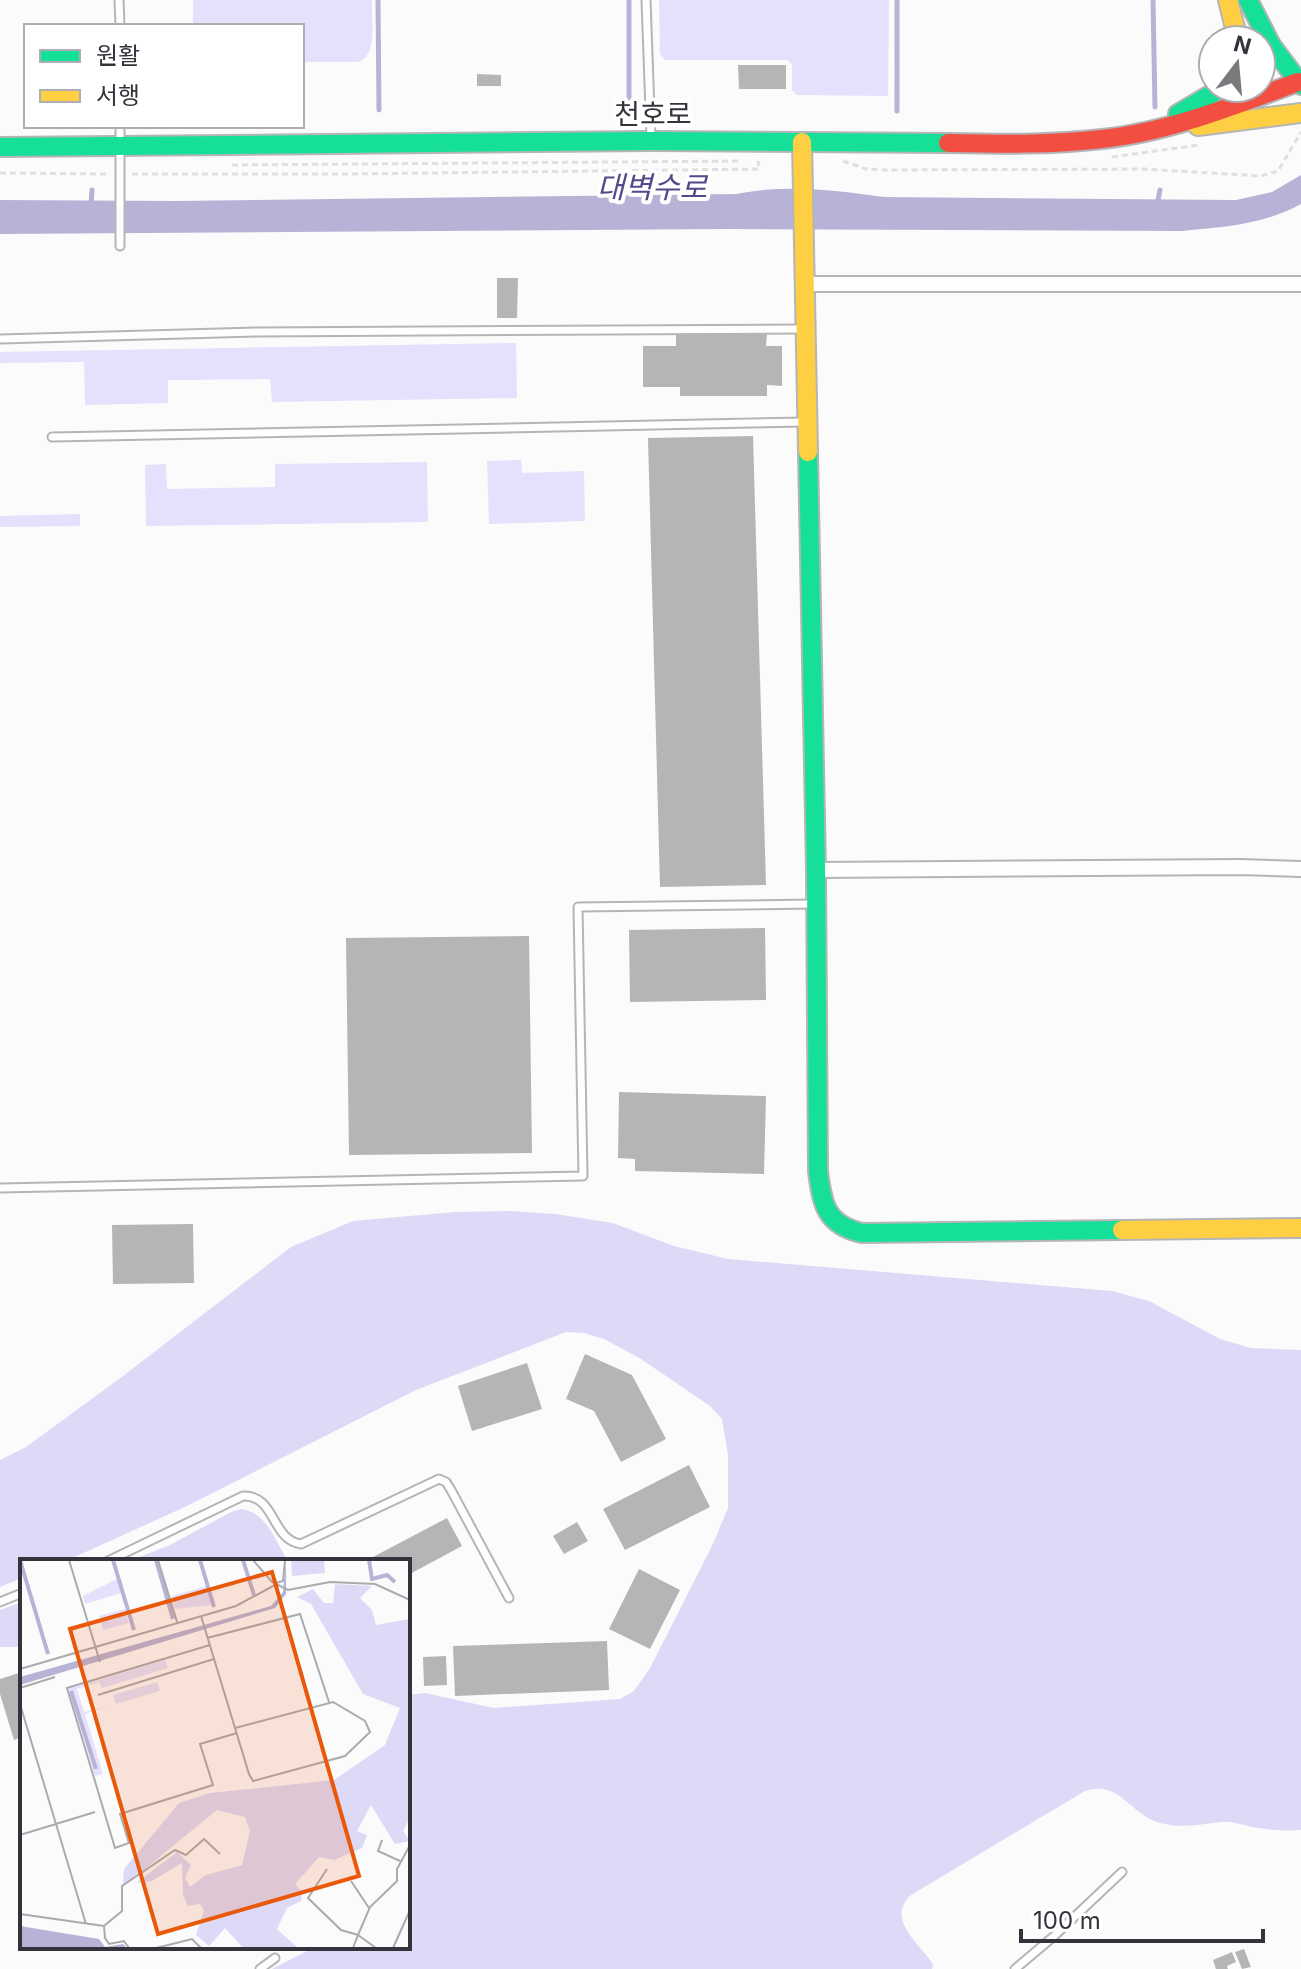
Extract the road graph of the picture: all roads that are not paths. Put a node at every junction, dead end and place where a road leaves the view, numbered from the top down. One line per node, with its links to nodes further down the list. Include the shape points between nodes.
1 (119, 0): 5 (lane)
2 (646, 0): 12 (lane)
3 (1228, 0): 6 (street)
4 (1248, 0): 7 (street, via 1256,20)
5 (120, 24)
6 (1234, 24)
7 (1296, 75): 11 (street, 천호로, via 1236,105)
8 (1197, 102): 11 (street)
9 (1301, 113): 11 (street)
10 (120, 128): 15 (lane)
11 (1146, 131): 13 (street, 천호로, via 1027,144)
12 (651, 141): 13 (street, 천호로); 15 (street, 천호로)
13 (802, 142): 17 (street)
14 (0, 147): 15 (street, 천호로)
15 (120, 147): 16 (lane)
16 (120, 246)
17 (803, 284): 18 (street); 19 (street)
18 (1301, 284)
19 (804, 329): 20 (lane); 21 (street)
20 (0, 339)
21 (807, 422): 22 (lane); 24 (street)
22 (52, 437)
23 (1301, 869): 24 (street)
24 (816, 870): 25 (street)
25 (816, 904): 26 (lane, via 578,907 583,1176); 27 (street, via 818,1171 823,1205 839,1226 888,1234)
26 (0, 1188)
27 (1301, 1228)
28 (112, 1559): 30 (lane, via 243,1496 259,1499 285,1537 301,1544 439,1479 451,1490)
29 (20, 1594): 31 (lane)
30 (509, 1598)
31 (0, 1602)
32 (1122, 1872): 35 (lane)
33 (275, 1958): 34 (lane)
34 (260, 1969)
35 (1015, 1969)

